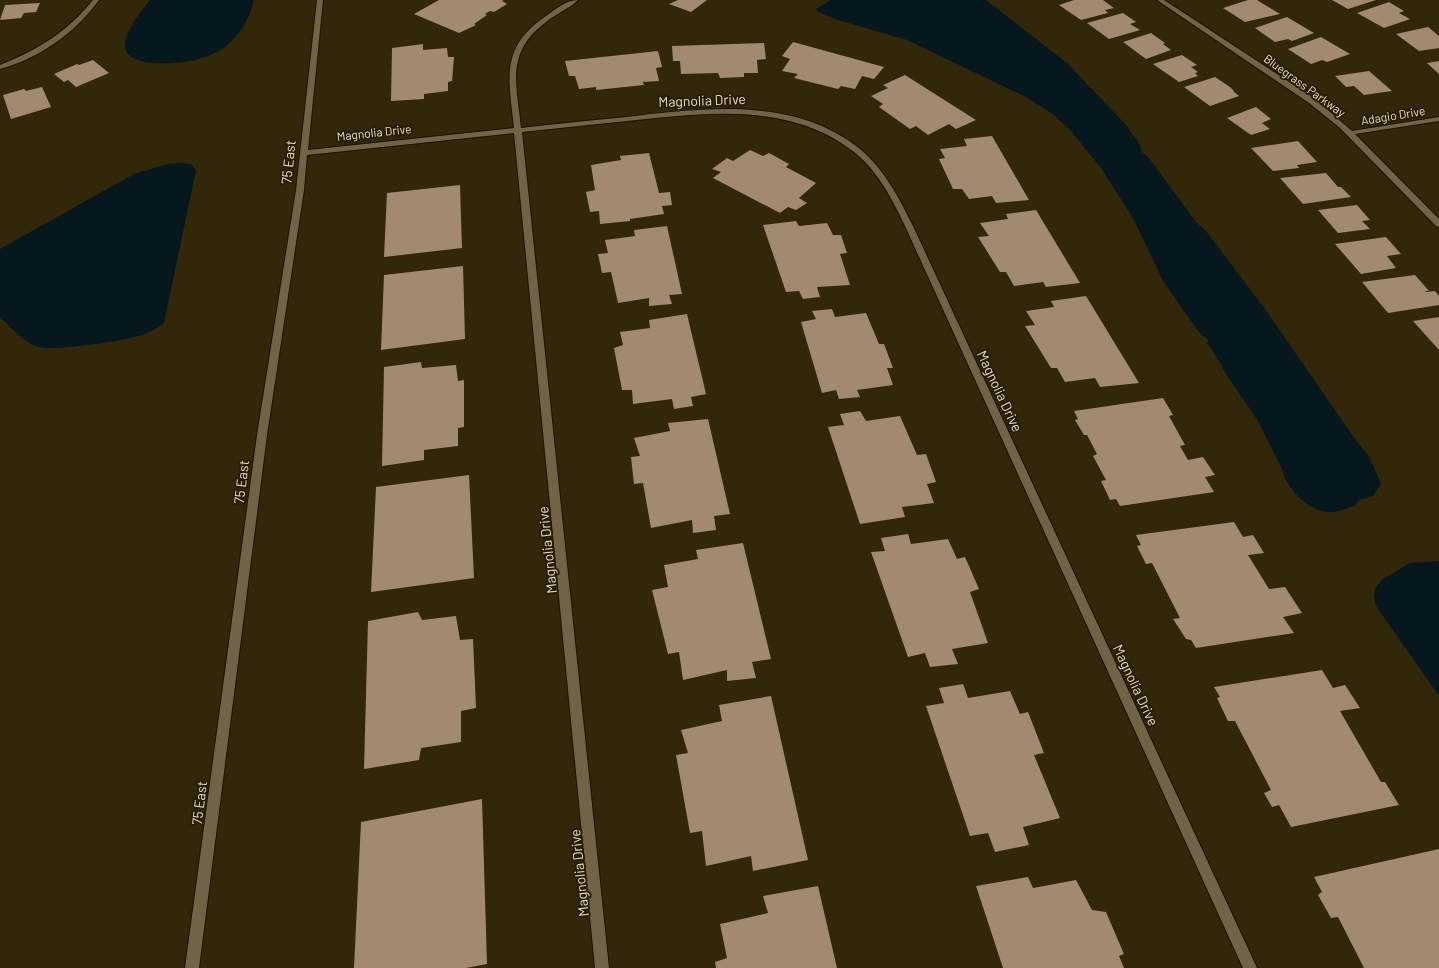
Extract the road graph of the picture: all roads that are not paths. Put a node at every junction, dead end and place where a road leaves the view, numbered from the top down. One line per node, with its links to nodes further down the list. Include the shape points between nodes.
1 (96, 0): 5 (street, via 79,22 53,42)
2 (320, 0): 9 (street, 75 East)
3 (575, 0): 7 (street, via 533,28 516,52 512,72)
4 (1160, 0): 8 (street, Bluegrass Parkway, via 1304,95)
5 (0, 66)
6 (1439, 119): 8 (street, Adagio Drive)
7 (519, 130): 9 (street, Magnolia Drive); 12 (street, Magnolia Drive); 13 (street, Magnolia Drive, via 670,114 738,111 775,115 834,135 857,149 878,170 894,194 909,226)
8 (1350, 133): 10 (street, Bluegrass Parkway)
9 (304, 153): 11 (street, 75 East, via 262,435)
10 (1439, 224)
11 (192, 968)
12 (602, 968)
13 (1250, 968)

